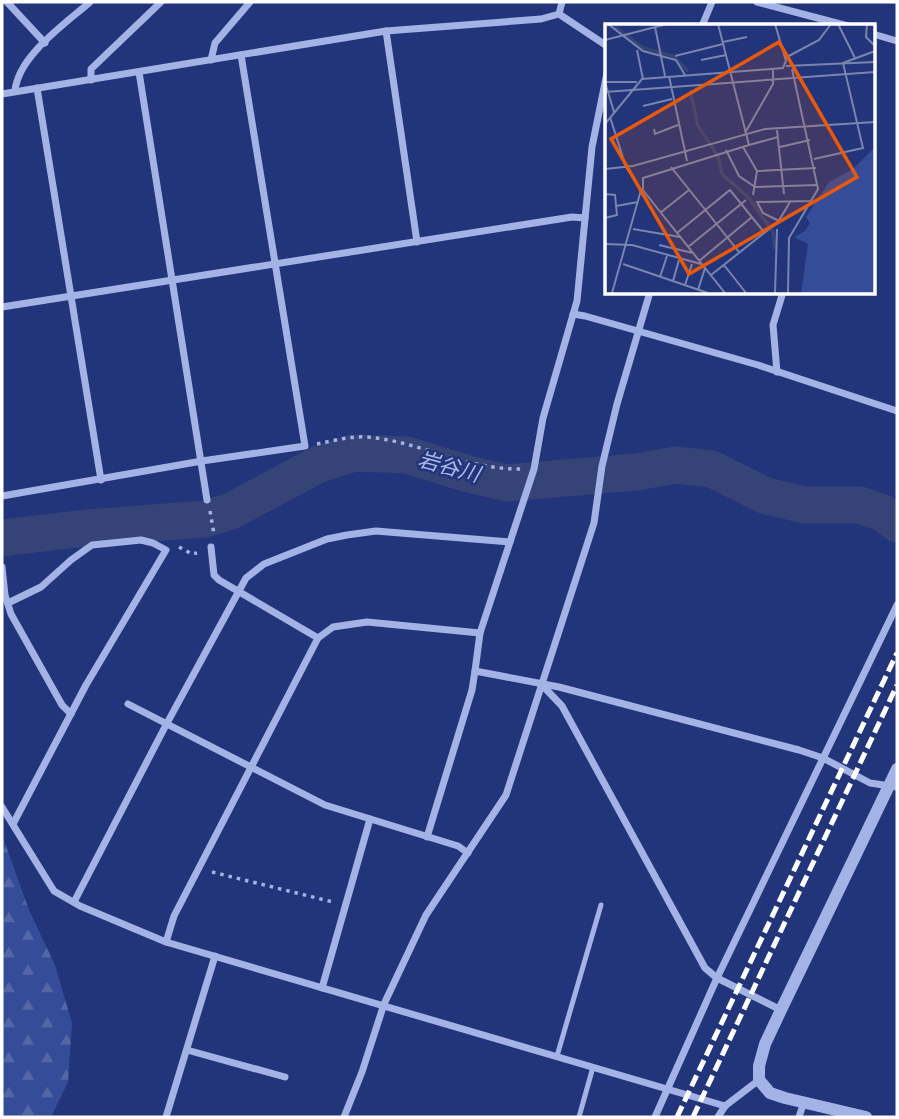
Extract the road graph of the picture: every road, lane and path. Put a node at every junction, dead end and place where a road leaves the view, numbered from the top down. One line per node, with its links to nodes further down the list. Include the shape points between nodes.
1 (7, 2): 14 (street)
2 (90, 2): 14 (street)
3 (161, 2): 19 (street, via 91,69)
4 (250, 2): 17 (street, via 215,43)
5 (562, 2): 8 (street)
6 (712, 2): 9 (street)
7 (757, 2): 10 (street)
8 (559, 14): 11 (street); 15 (street)
9 (703, 24)
10 (840, 24)
11 (386, 31): 16 (street); 25 (street)
12 (874, 34): 13 (street)
13 (897, 41)
14 (45, 43): 22 (street, via 26,60)
15 (605, 45)
16 (241, 55): 17 (street); 26 (street)
17 (211, 60): 18 (street)
18 (139, 72): 19 (street); 27 (street)
19 (92, 80): 21 (street)
20 (605, 83): 24 (street)
21 (37, 88): 22 (street); 30 (street)
22 (15, 91): 23 (street)
23 (2, 94)
24 (585, 218): 25 (street); 32 (street)
25 (417, 242): 26 (street)
26 (276, 262): 27 (street); 36 (street)
27 (173, 281): 30 (street); 37 (street)
28 (649, 294): 33 (street)
29 (782, 294): 34 (street, via 773,326)
30 (70, 296): 31 (street); 39 (street)
31 (2, 307)
32 (573, 314): 33 (street); 38 (street)
33 (638, 332): 34 (street); 54 (street, via 602,466 594,523)
34 (777, 372): 35 (street)
35 (897, 411)
36 (305, 446): 37 (street); 38 (path, via 367,437 491,468)
37 (202, 461): 39 (street); 41 (street)
38 (533, 471): 43 (street)
39 (100, 480): 40 (street)
40 (2, 496)
41 (208, 503): 42 (path)
42 (215, 533)
43 (510, 542): 48 (street, via 376,531 347,535 264,564 246,578); 51 (street)
44 (177, 545): 46 (path)
45 (211, 547): 48 (street, via 214,575)
46 (192, 554)
47 (2, 567): 49 (street)
48 (238, 592): 52 (street); 57 (street)
49 (8, 603): 56 (street); 56 (street, via 41,587 92,545 141,540 166,550)
50 (897, 605): 58 (street)
51 (480, 633): 52 (street, via 367,622 333,627); 53 (street)
52 (318, 638): 59 (street)
53 (475, 671): 54 (street); 65 (street)
54 (542, 685): 58 (street); 66 (street, via 506,795); 73 (street, via 562,706 705,968)
55 (128, 704): 57 (street)
56 (71, 714): 64 (street)
57 (166, 725): 59 (street); 68 (street)
58 (823, 758): 61 (street, via 870,783); 73 (street)
59 (252, 768): 63 (street, via 325,805); 67 (street)
60 (897, 769): 61 (street)
61 (893, 786): 76 (street)
62 (2, 807): 64 (street)
63 (370, 819): 65 (street); 69 (street)
64 (13, 824): 68 (street, via 54,891)
65 (427, 837): 66 (street)
66 (468, 853): 75 (street, via 426,915)
67 (201, 866): 69 (path); 71 (street, via 174,916)
68 (74, 902): 71 (street)
69 (346, 905): 74 (street)
70 (601, 905): 78 (lane)
71 (166, 942): 72 (street)
72 (215, 956): 74 (street); 77 (street)
73 (717, 978): 76 (street); 82 (street)
74 (322, 988): 75 (street)
75 (384, 1004): 78 (street); 86 (street)
76 (781, 1010): 81 (street, via 765,1044)
77 (187, 1049): 80 (street); 85 (street)
78 (557, 1056): 79 (street)
79 (593, 1067): 82 (street); 87 (lane)
80 (285, 1077)
81 (759, 1080): 83 (street, via 770,1093); 84 (street)
82 (668, 1088): 84 (street); 88 (street)
83 (804, 1102): 90 (street); 91 (street)
84 (725, 1106): 89 (street)
85 (166, 1117)
86 (344, 1117)
87 (579, 1117)
88 (655, 1117)
89 (718, 1117)
90 (799, 1117)
91 (866, 1117)

